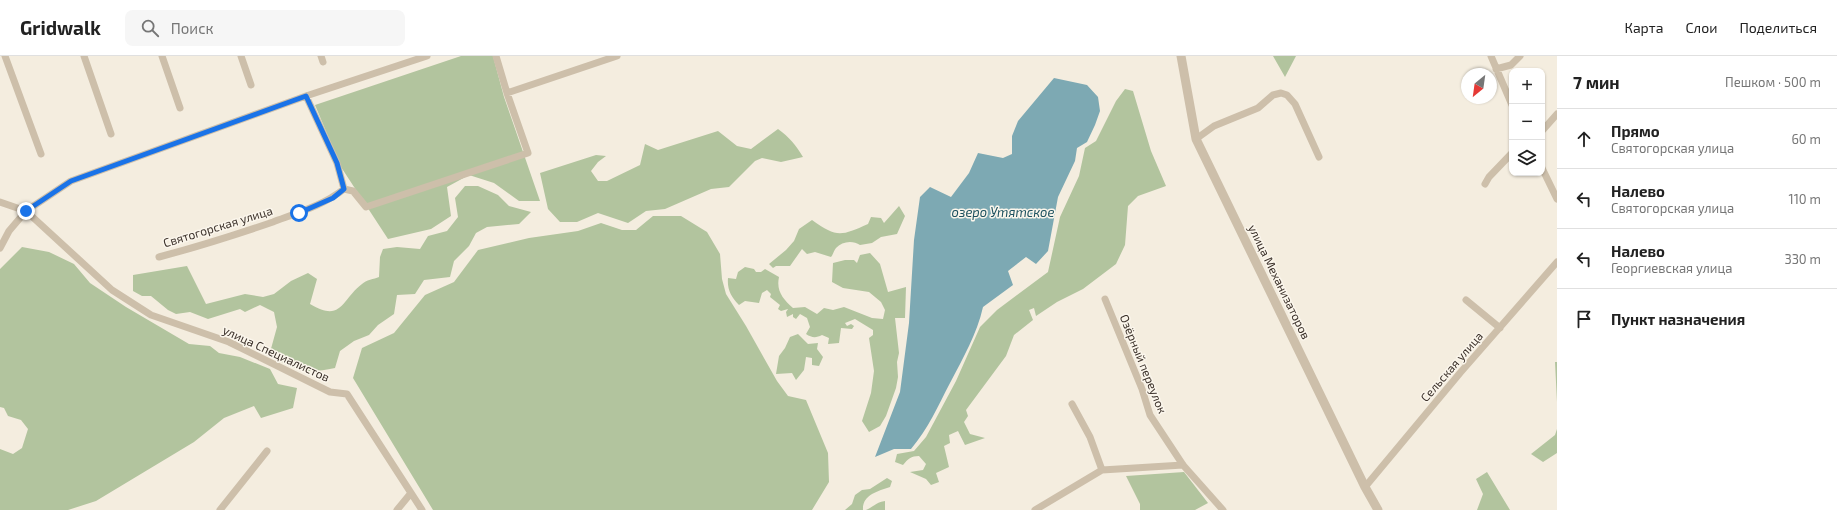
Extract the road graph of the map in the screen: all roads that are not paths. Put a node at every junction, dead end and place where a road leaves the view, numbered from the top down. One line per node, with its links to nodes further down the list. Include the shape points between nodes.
1 (5, 56): 23 (street)
2 (84, 56): 21 (street)
3 (162, 56): 18 (street)
4 (241, 56): 14 (street)
5 (427, 56): 16 (street)
6 (496, 56): 15 (street)
7 (617, 56): 15 (street)
8 (1181, 56): 22 (street, улица Механизаторов)
9 (1491, 56): 11 (street)
10 (1520, 56): 12 (street, via 1511,65)
11 (1496, 68)
12 (1497, 69)
13 (1497, 71): 17 (street)
14 (251, 85)
15 (507, 93): 28 (street, via 528,152 366,207 353,191)
16 (306, 96): 28 (street, via 337,163); 31 (street, via 71,181)
17 (1512, 104)
18 (180, 108)
19 (1557, 114): 20 (street)
20 (1545, 128)
21 (112, 134)
22 (1196, 139): 25 (street, via 1214,126 1258,108 1273,95 1280,93 1287,95 1295,104); 42 (street, улица Механизаторов)
23 (41, 154)
24 (1509, 156): 27 (street, via 1489,176)
25 (1319, 157)
26 (1545, 174): 29 (street)
27 (1485, 184)
28 (344, 189): 33 (street, Святогорская улица, via 333,198 299,213 228,238)
29 (1557, 199)
30 (0, 202): 31 (street)
31 (26, 211): 32 (street, via 8,231); 43 (street, улица Специалистов, via 112,290 151,315 229,342 330,392 347,394)
32 (0, 248)
33 (159, 257)
34 (1557, 262): 37 (street, Сельская улица)
35 (1105, 299): 40 (street, Озёрный переулок, via 1150,415)
36 (1466, 300): 37 (street)
37 (1500, 328): 42 (street, Сельская улица)
38 (1072, 404): 41 (street, via 1090,437)
39 (267, 451): 44 (street)
40 (1183, 465): 41 (street); 48 (street, Озёрный переулок)
41 (1102, 470): 47 (street)
42 (1365, 487): 49 (street, улица Механизаторов)
43 (411, 493): 45 (street); 46 (street, улица Специалистов)
44 (220, 510)
45 (397, 510)
46 (422, 510)
47 (1035, 510)
48 (1223, 510)
49 (1378, 510)

